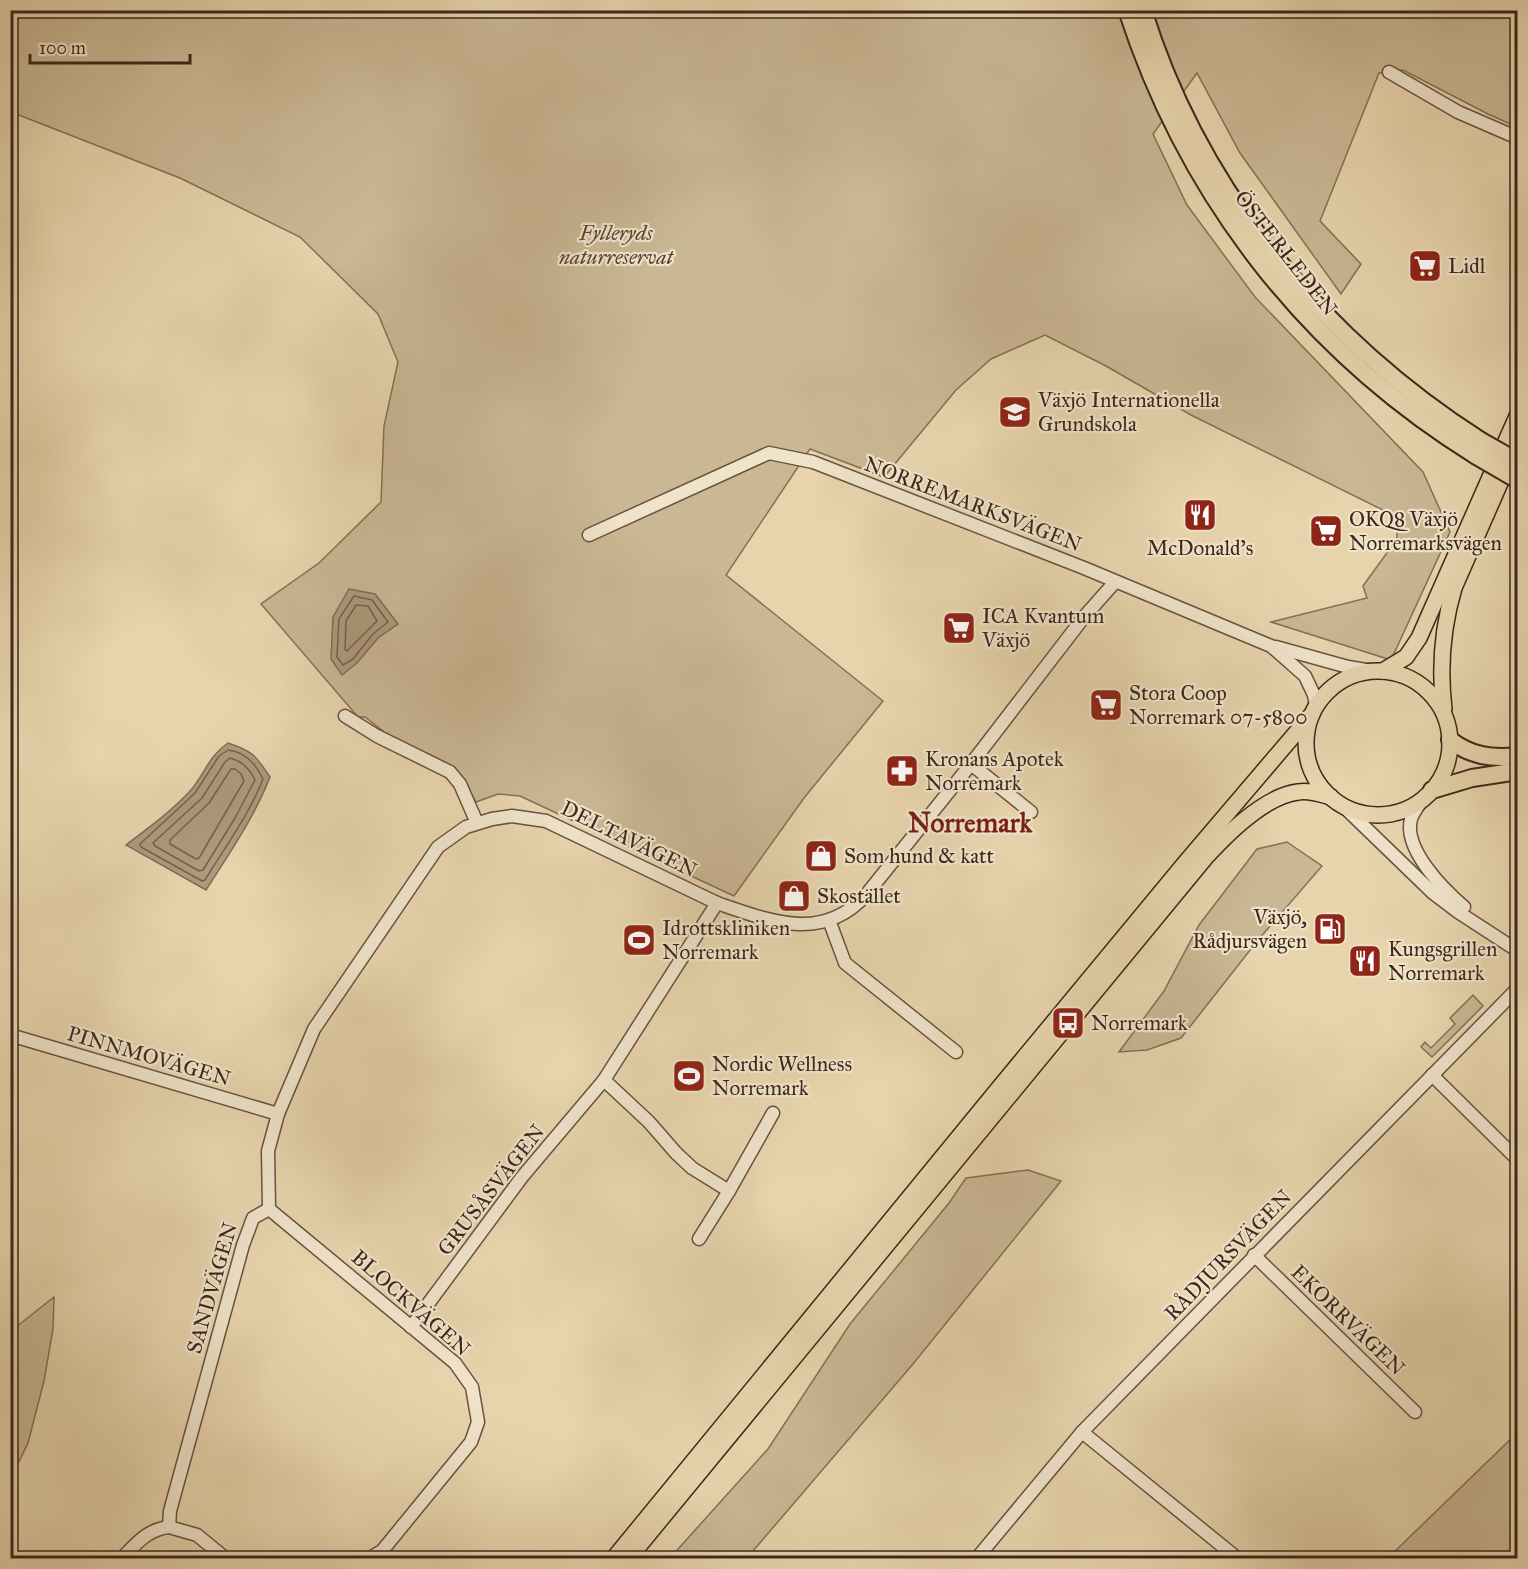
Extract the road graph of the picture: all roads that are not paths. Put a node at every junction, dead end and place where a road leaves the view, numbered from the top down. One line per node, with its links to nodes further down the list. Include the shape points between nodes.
1 (1127, 10): 7 (highway, ÖSTERLEDEN, via 1153,81 1182,142 1250,250 1304,316 1353,364 1415,415)
2 (1143, 10): 7 (highway, ÖSTERLEDEN, via 1195,136 1234,202 1291,279 1392,378)
3 (1389, 72): 4 (street, via 1458,112)
4 (1517, 137)
5 (1518, 414): 13 (main road, via 1419,638 1406,657)
6 (1518, 442): 15 (main road, via 1449,604 1440,663)
7 (1478, 448): 8 (highway, ÖSTERLEDEN, bridge); 9 (highway, ÖSTERLEDEN, bridge)
8 (1518, 462)
9 (1518, 480)
10 (589, 535): 11 (street, NORREMARKSVÄGEN, via 769,453 813,462)
11 (1116, 582): 12 (street, NORREMARKSVÄGEN); 19 (street, DELTAVÄGEN, via 1084,617)
12 (1272, 646): 13 (street); 14 (street, NORREMARKSVÄGEN, via 1305,676 1314,695)
13 (1377, 671): 14 (main road, via 1346,678 1324,695); 15 (main road, via 1406,677 1426,689)
14 (1314, 710): 22 (main road, via 1306,739 1308,758 1315,777); 47 (main road)
15 (1444, 715): 17 (main road)
16 (345, 716): 24 (street, via 450,772 460,784)
17 (1450, 740): 18 (highway, via 1481,756); 21 (main road, via 1446,767)
18 (1518, 756)
19 (971, 764): 23 (street); 26 (street, DELTAVÄGEN, via 864,898 849,912)
20 (1518, 771): 21 (highway, via 1472,778)
21 (1428, 795): 22 (main road, via 1401,811 1377,814 1364,813); 27 (street, via 1411,820 1417,852 1454,899)
22 (1336, 800): 27 (street, via 1433,893); 48 (main road, via 1304,791 1280,797 1244,821 1206,857)
23 (1030, 812)
24 (477, 823): 25 (street, DELTAVÄGEN, via 512,816 546,821); 34 (street, via 466,826 438,847 314,1029)
25 (717, 903): 26 (street, DELTAVÄGEN, via 782,924); 32 (street, GRUSÅSVÄGEN)
26 (829, 920): 30 (street, via 844,963)
27 (1513, 948)
28 (1518, 988): 31 (street, RÅDJURSVÄGEN)
29 (10, 1035): 34 (street, PINNMOVÄGEN)
30 (956, 1052)
31 (1432, 1075): 35 (street); 39 (street, RÅDJURSVÄGEN)
32 (604, 1080): 36 (street, via 692,1168); 40 (street, GRUSÅSVÄGEN, via 522,1177)
33 (773, 1113): 36 (street)
34 (278, 1114): 37 (street, via 268,1151)
35 (1518, 1160)
36 (729, 1191): 38 (street)
37 (269, 1209): 40 (street, BLOCKVÄGEN); 43 (street, SANDVÄGEN, via 253,1218 243,1245 170,1511)
38 (699, 1239)
39 (1254, 1255): 41 (street, EKORRVÄGEN); 42 (street, RÅDJURSVÄGEN)
40 (411, 1327): 46 (street, BLOCKVÄGEN, via 455,1363 472,1387 478,1422 471,1442 382,1551)
41 (1415, 1412)
42 (1082, 1432): 49 (street, RÅDJURSVÄGEN); 50 (street)
43 (169, 1527): 44 (street, via 148,1534); 45 (street, via 197,1535)
44 (122, 1558)
45 (225, 1558)
46 (370, 1558)
47 (614, 1558)
48 (629, 1558)
49 (977, 1558)
50 (1237, 1558)

